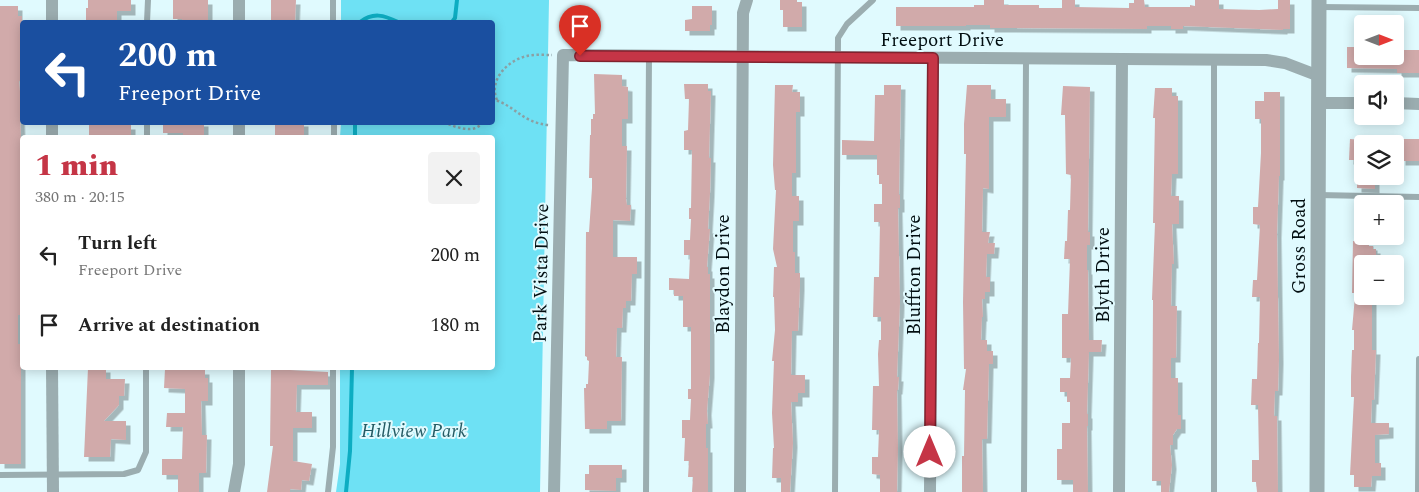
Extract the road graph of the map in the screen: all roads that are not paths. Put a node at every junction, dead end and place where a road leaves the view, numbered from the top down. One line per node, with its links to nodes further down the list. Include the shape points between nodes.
1 (52, 0): 9 (street)
2 (148, 0): 10 (lane)
3 (239, 0): 11 (street)
4 (333, 0): 12 (lane)
5 (747, 0): 15 (street, Blaydon Drive, via 743,13)
6 (873, 0): 16 (lane, via 838,38)
7 (1319, 4): 8 (lane); 21 (street, Gross Road)
8 (1419, 8)
9 (52, 20)
10 (148, 20)
11 (239, 20)
12 (333, 20)
13 (563, 55): 14 (street, Freeport Drive); 38 (street, Park Vista Drive)
14 (648, 57): 15 (street, Freeport Drive); 39 (lane)
15 (742, 57): 16 (street, Freeport Drive); 40 (street, Blaydon Drive)
16 (838, 57): 18 (street, Freeport Drive); 41 (lane)
17 (1026, 57): 18 (street, Freeport Drive); 19 (street, Freeport Drive); 43 (lane)
18 (933, 58): 42 (street, Bluffton Drive)
19 (1122, 59): 20 (street, Freeport Drive); 44 (street, Blyth Drive)
20 (1214, 61): 21 (street, Freeport Drive, via 1266,60 1285,63); 45 (lane)
21 (1319, 76): 22 (street, Gross Road)
22 (1319, 102): 23 (street); 26 (street, Gross Road)
23 (1354, 103)
24 (1404, 103): 25 (street)
25 (1419, 104)
26 (1318, 195): 27 (lane); 46 (street, Gross Road)
27 (1419, 197)
28 (1419, 359): 47 (lane)
29 (52, 370): 33 (street)
30 (146, 370): 33 (lane, via 146,452 138,470 124,474)
31 (239, 370): 36 (street, via 240,464)
32 (333, 370): 37 (lane, via 333,447)
33 (53, 474): 34 (lane); 35 (street)
34 (0, 475)
35 (53, 492)
36 (234, 492)
37 (328, 492)
38 (554, 492)
39 (646, 492)
40 (740, 492)
41 (835, 492)
42 (930, 492)
43 (1024, 492)
44 (1119, 492)
45 (1214, 492)
46 (1316, 492)
47 (1418, 492)

